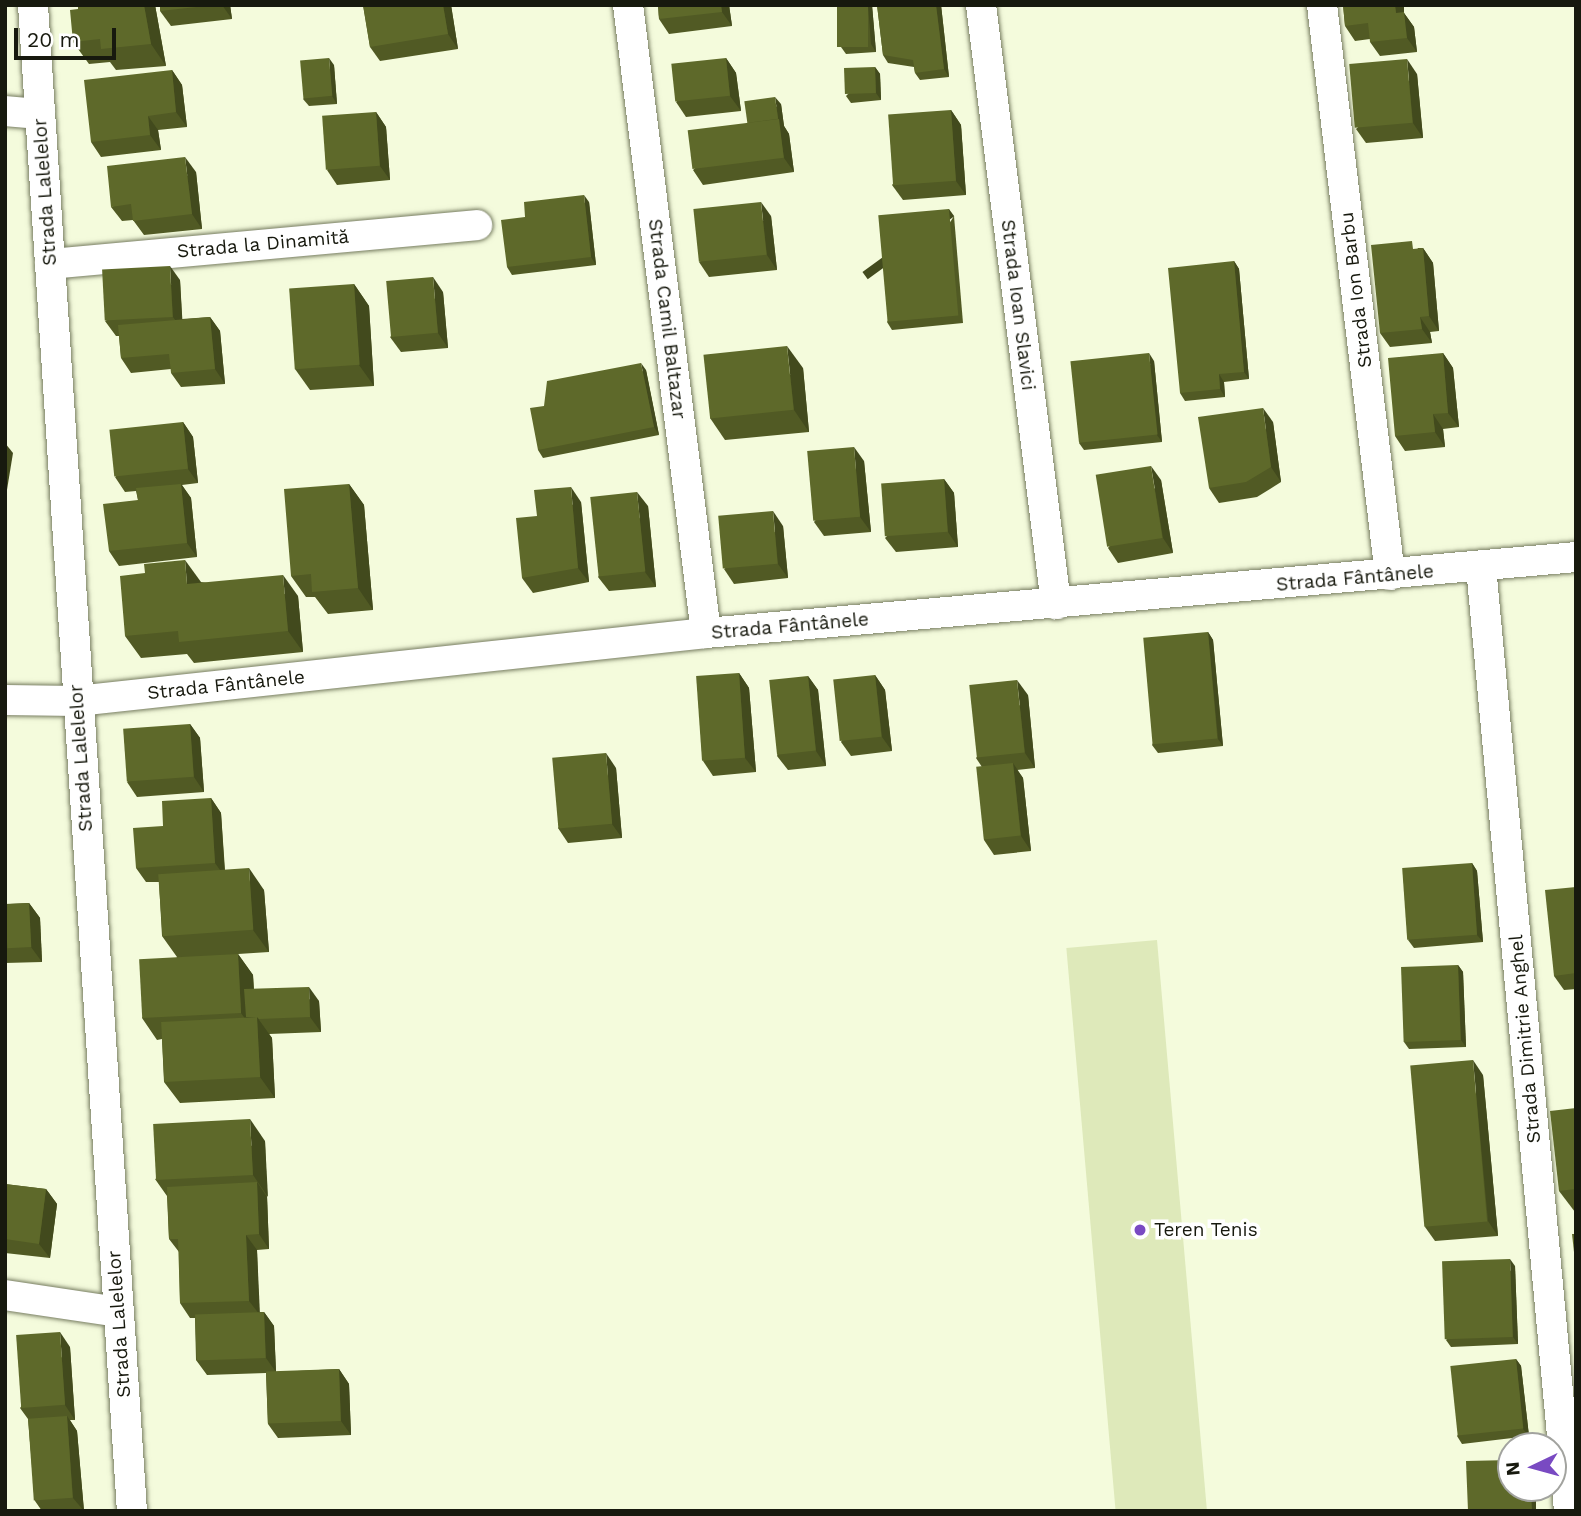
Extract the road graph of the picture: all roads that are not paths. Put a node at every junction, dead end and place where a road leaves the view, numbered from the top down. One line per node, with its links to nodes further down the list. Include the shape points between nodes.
1 (33, 5): 6 (street, Strada Lalelelor)
2 (628, 5): 13 (street, Strada Camil Baltazar)
3 (981, 5): 12 (street, Strada Ioan Slavici)
4 (1322, 5): 11 (street, Strada Ion Barbu)
5 (5, 111): 6 (street)
6 (40, 114): 8 (street, Strada Lalelelor)
7 (477, 225): 8 (street, Strada la Dinamită)
8 (50, 264): 15 (street, Strada Lalelelor)
9 (1576, 557): 10 (street, Strada Fântânele)
10 (1481, 567): 11 (street, Strada Fântânele); 19 (street, Strada Dimitrie Anghel)
11 (1390, 575): 12 (street, Strada Fântânele)
12 (1056, 604): 13 (street, Strada Fântânele)
13 (706, 633): 15 (street, Strada Fântânele)
14 (5, 700): 15 (street, Strada Fântânele)
15 (76, 701): 17 (street, Strada Lalelelor)
16 (5, 1295): 17 (street)
17 (119, 1312): 18 (street, Strada Lalelelor)
18 (132, 1511)
19 (1569, 1511)

